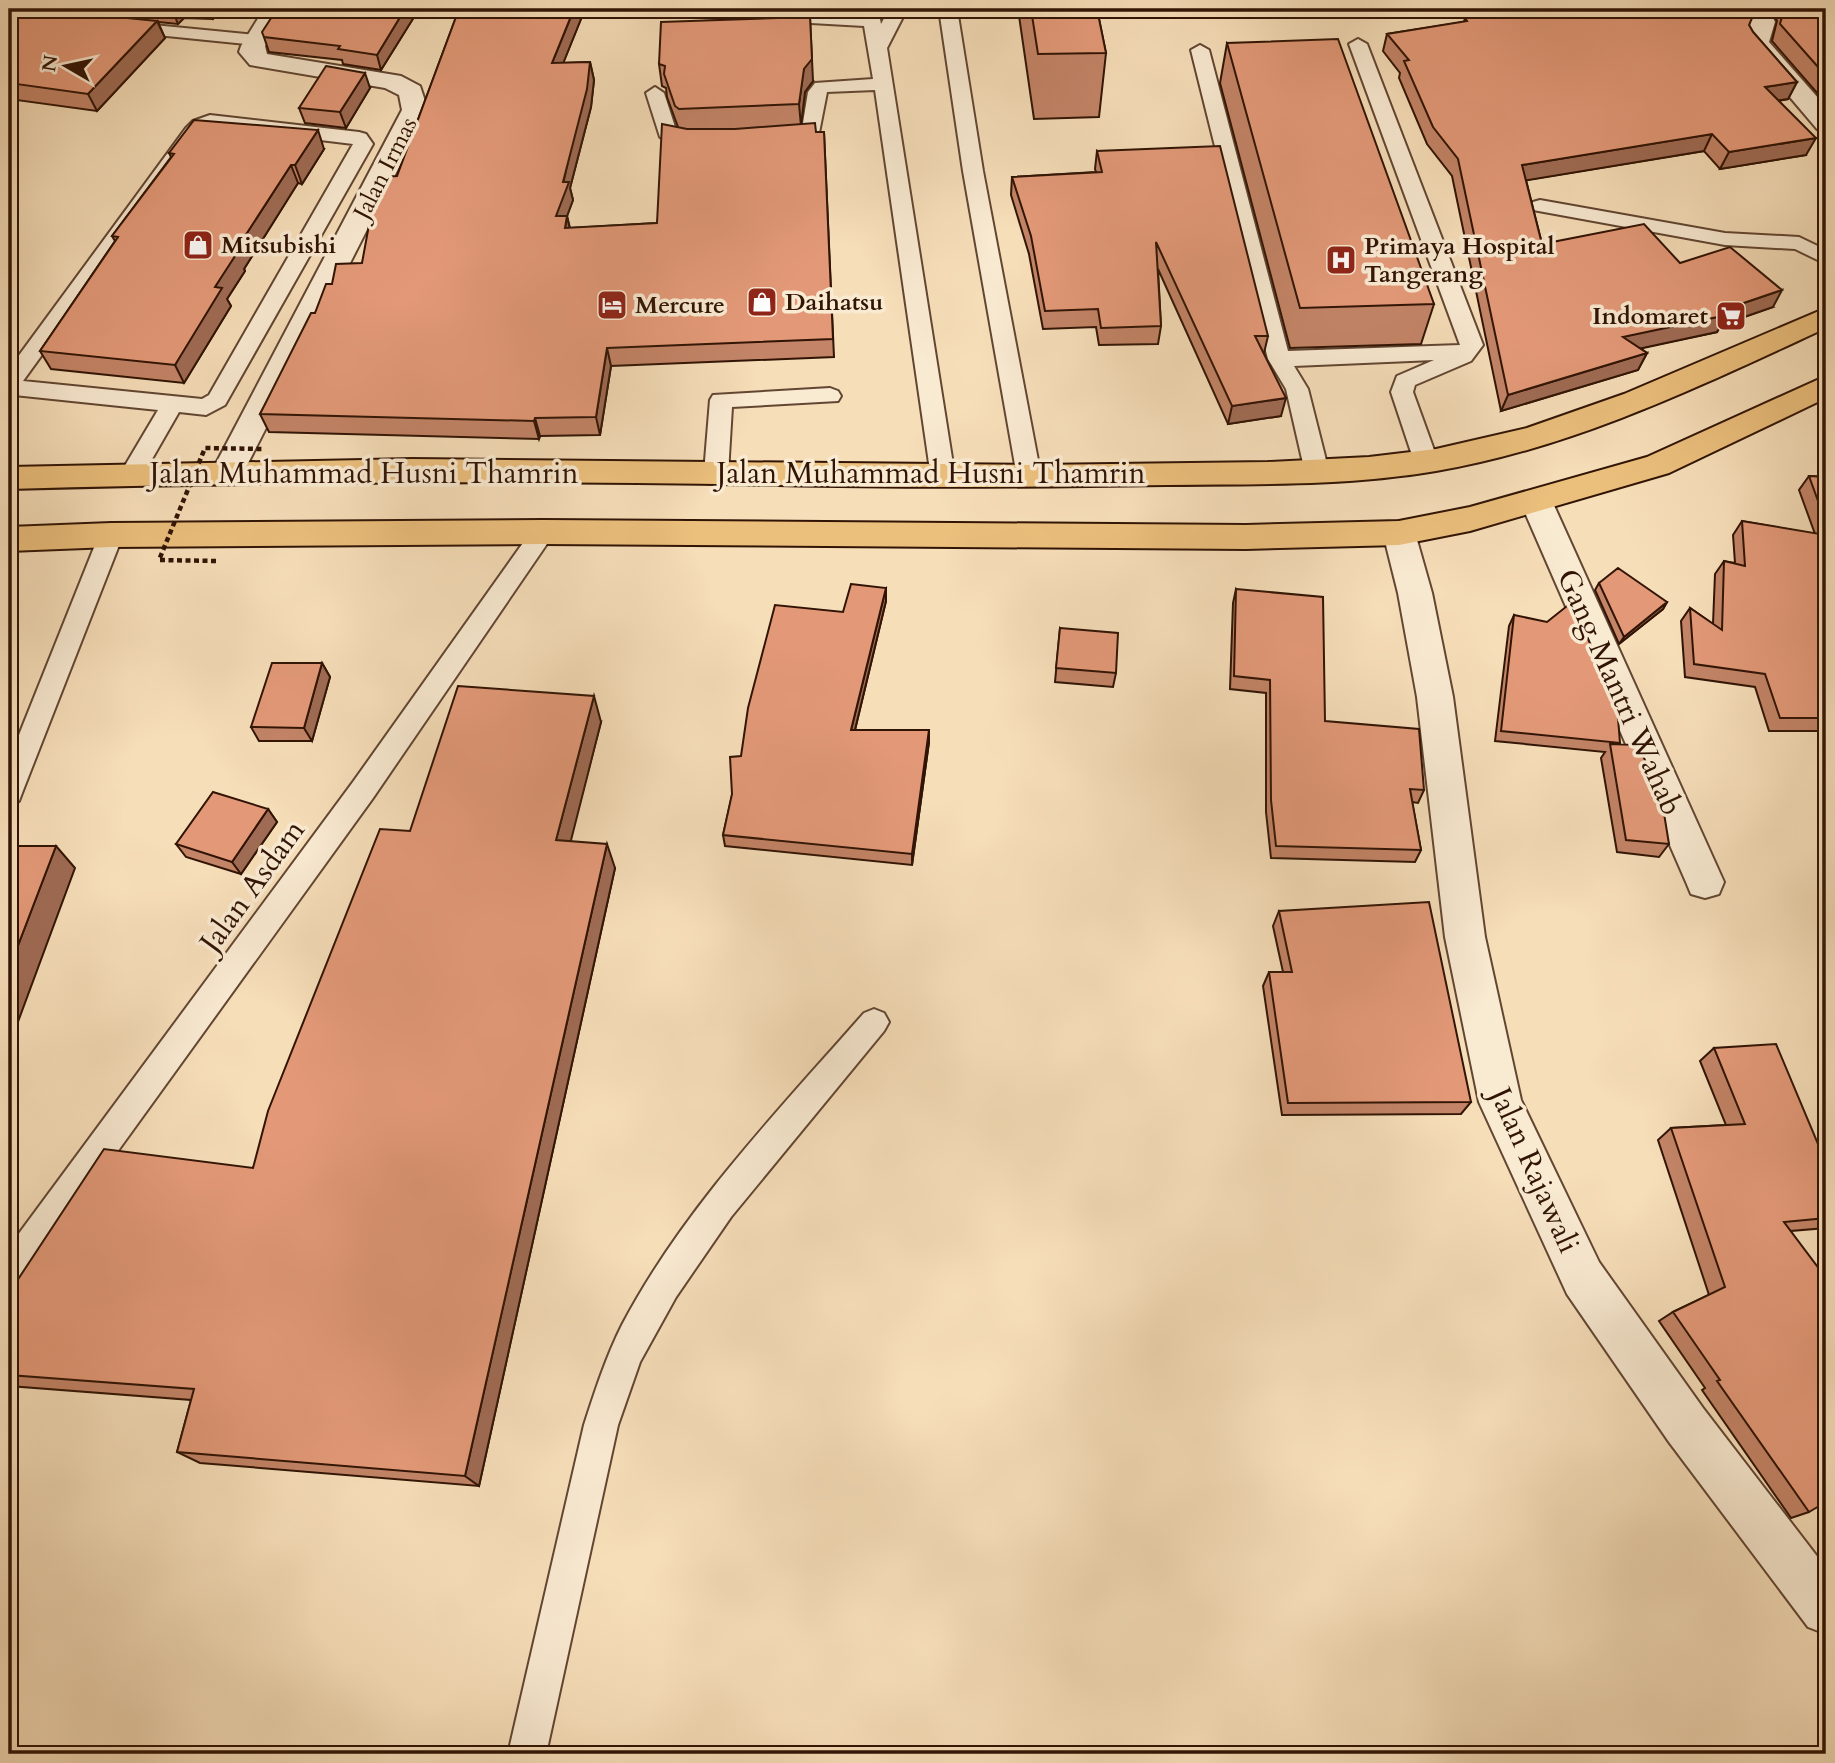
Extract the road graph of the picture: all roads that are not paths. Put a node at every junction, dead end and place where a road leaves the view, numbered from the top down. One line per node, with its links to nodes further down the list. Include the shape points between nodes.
1 (276, 9): 8 (street)
2 (898, 9): 10 (lane)
3 (947, 9): 30 (lane)
4 (683, 11): 5 (lane)
5 (870, 15): 10 (lane)
6 (1751, 18): 14 (street, via 1759,49)
7 (104, 25): 8 (lane)
8 (256, 40): 27 (street, Jalan Irmas, via 252,52 265,62 392,80 411,92 415,110)
9 (1358, 44): 20 (lane, via 1472,345)
10 (878, 48): 12 (lane)
11 (1200, 50): 21 (lane)
12 (883, 84): 15 (lane, via 822,87 817,92 811,134); 31 (lane)
13 (655, 93): 16 (lane, via 670,136)
14 (1826, 123)
15 (761, 137)
16 (707, 140)
17 (1540, 206): 18 (lane, via 1725,239 1799,243)
18 (1826, 258)
19 (1826, 317): 25 (main road, Jalan Muhammad Husni Thamrin, via 1674,385 1554,429 1502,446)
20 (1470, 351): 21 (lane); 25 (lane, via 1402,386)
21 (1279, 359): 26 (lane, via 1297,389)
22 (1826, 386): 33 (main road, Jalan Muhammad Husni Thamrin, via 1658,465)
23 (830, 396): 28 (lane, via 722,400)
24 (172, 405): 24 (lane, via 206,407 217,400 361,149 359,138 217,121 200,125 11,384 18,389); 29 (lane)
25 (1426, 461): 26 (main road, Jalan Muhammad Husni Thamrin)
26 (1317, 472): 30 (main road, Jalan Muhammad Husni Thamrin)
27 (227, 473): 28 (main road, Jalan Muhammad Husni Thamrin); 29 (main road, Jalan Muhammad Husni Thamrin)
28 (716, 473): 31 (main road, Jalan Muhammad Husni Thamrin)
29 (132, 474): 32 (main road, Jalan Muhammad Husni Thamrin)
30 (1029, 476): 31 (main road, Jalan Muhammad Husni Thamrin)
31 (943, 477)
32 (9, 478)
33 (1536, 501): 35 (main road, Jalan Muhammad Husni Thamrin); 39 (street, Gang Mantri Wahab)
34 (543, 532): 35 (main road, Jalan Muhammad Husni Thamrin, via 1177,537); 36 (main road, Jalan Muhammad Husni Thamrin); 41 (lane, Jalan Asdam, via 363,790)
35 (1399, 533): 42 (street, Jalan Rajawali, via 1435,697 1465,937 1500,1102 1583,1278 1686,1425)
36 (111, 535): 37 (main road, Jalan Muhammad Husni Thamrin); 38 (lane)
37 (9, 539)
38 (9, 793)
39 (1705, 883)
40 (874, 1022): 43 (lane, via 764,1152 670,1276 639,1328 601,1425)
41 (9, 1274)
42 (1826, 1609)
43 (527, 1754)

